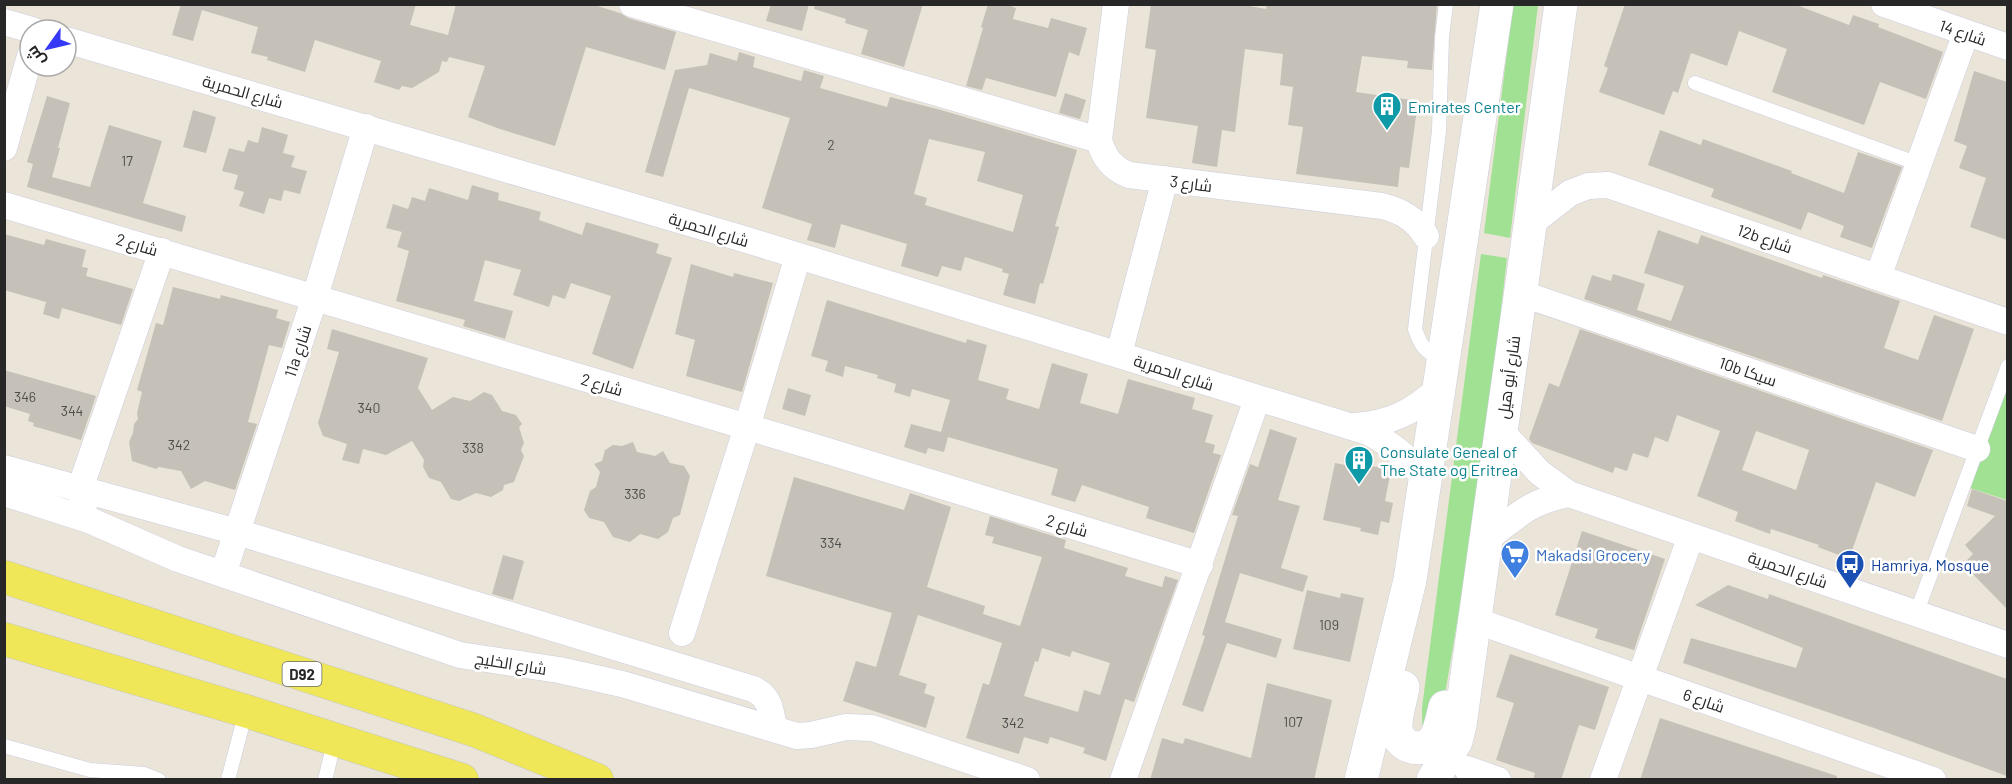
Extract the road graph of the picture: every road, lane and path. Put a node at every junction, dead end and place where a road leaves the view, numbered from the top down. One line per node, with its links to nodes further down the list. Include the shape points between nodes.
1 (632, 4): 13 (street)
2 (1116, 4): 13 (street)
3 (1446, 4): 19 (lane, via 1439,131)
4 (1497, 4): 28 (main road)
5 (1561, 4): 18 (main road, شارع أبو هيل)
6 (1891, 6): 7 (street, شارع 14)
7 (1966, 33): 9 (street, شارع 14); 15 (street)
8 (78, 43): 12 (street, شارع الحمرية)
9 (2007, 47)
10 (24, 78): 14 (street)
11 (1695, 83): 15 (lane)
12 (366, 127): 21 (street, شارع الحمرية); 24 (street, 11a شارع)
13 (1099, 140): 16 (street, شارع 3, via 1107,161 1121,172)
14 (4, 148)
15 (1919, 164): 22 (street)
16 (1166, 179): 19 (street, شارع 3, via 1396,209); 26 (street)
17 (4, 205): 20 (street, شارع 2)
18 (1529, 225): 22 (street, 12b شارع, via 1570,193 1588,186 1608,185); 23 (main road, شارع أبو هيل)
19 (1426, 236): 28 (lane, via 1415,329 1419,342)
20 (162, 251): 24 (street, شارع 2); 36 (street)
21 (798, 256): 26 (street, شارع الحمرية); 30 (street)
22 (1878, 277): 25 (street, 12b شارع)
23 (1520, 293): 32 (main road, شارع أبو هيل); 33 (street, 10b سيكا)
24 (315, 297): 30 (street, شارع 2); 40 (street, 11a شارع)
25 (2007, 322)
26 (1119, 354): 29 (street, شارع الحمرية)
27 (2007, 366): 33 (lane)
28 (1441, 374): 31 (street, شارع الحمرية, via 1425,402 1408,413 1390,421); 35 (main road)
29 (1257, 399): 31 (street, شارع الحمرية); 43 (street)
30 (747, 427): 43 (street, شارع 2); 49 (street)
31 (1351, 427): 35 (street, شارع الحمرية, via 1385,441 1414,464)
32 (1500, 430): 38 (street, شارع الحمرية, via 1540,473); 42 (main road, شارع أبو هيل)
33 (1977, 449): 47 (lane)
34 (4, 468): 36 (street)
35 (1425, 479): 46 (main road)
36 (80, 489): 39 (street); 40 (street)
37 (4, 493): 39 (street, شارع الخليج)
38 (1569, 494): 41 (street, شارع الحمرية); 42 (street, via 1533,504)
39 (88, 520): 44 (street, شارع الخليج)
40 (237, 532): 44 (street, 11a شارع); 52 (street)
41 (1691, 536): 47 (street, شارع الحمرية); 54 (street)
42 (1484, 541): 48 (main road, شارع أبو هيل)
43 (1200, 565): 67 (street)
44 (223, 574): 55 (street, شارع الخليج, via 460,655)
45 (4, 577): 65 (main road, D92, via 474,730)
46 (1410, 580): 53 (main road, via 1418,607 1396,722 1404,744 1419,748 1432,742 1453,686); 68 (main road)
47 (1916, 614): 51 (street, شارع الحمرية)
48 (1474, 620): 53 (main road, شارع أبو هيل); 54 (street, شارع 6)
49 (682, 633)
50 (4, 639): 56 (main road)
51 (2007, 645)
52 (632, 652): 55 (street); 57 (street, via 760,692 769,703)
53 (1469, 664): 69 (main road, شارع أبو هيل, via 1456,741)
54 (1640, 678): 71 (street); 72 (street, شارع 6)
55 (622, 684): 57 (street, شارع الخليج)
56 (246, 711): 58 (main road); 62 (lane)
57 (774, 729): 66 (street, شارع الخليج, via 802,736 846,727 872,729)
58 (335, 739): 63 (lane); 64 (main road)
59 (4, 746): 61 (lane, via 90,770 144,774)
60 (1467, 769): 70 (street)
61 (159, 780)
62 (228, 780)
63 (325, 780)
64 (462, 780)
65 (597, 780)
66 (1027, 780)
67 (1123, 780)
68 (1361, 780)
69 (1433, 780)
70 (1498, 780)
71 (1603, 780)
72 (1933, 780)

